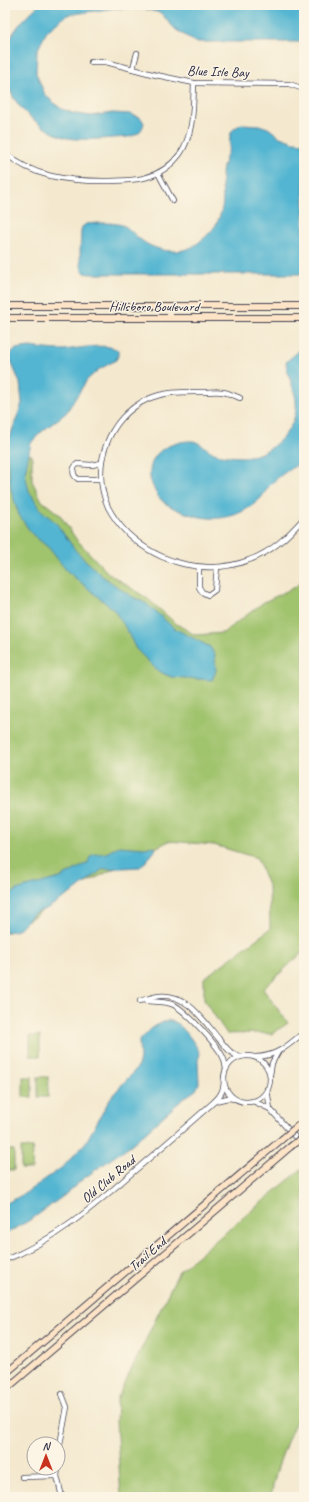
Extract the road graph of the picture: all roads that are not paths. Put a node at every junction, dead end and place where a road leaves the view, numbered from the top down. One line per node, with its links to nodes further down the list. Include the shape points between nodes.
1 (137, 53): 3 (street)
2 (91, 62): 3 (street, Blue Isle Bay, via 106,62)
3 (133, 68): 4 (street, Blue Isle Bay, via 156,76)
4 (194, 83): 5 (street, Blue Isle Bay, via 289,84); 7 (street, via 191,126 187,141 180,154)
5 (304, 89)
6 (5, 153): 7 (street, via 35,171 64,179 129,181 144,179)
7 (158, 173): 8 (street)
8 (174, 201)
9 (5, 306): 10 (street, Hillsboro Boulevard)
10 (304, 306)
11 (5, 318): 12 (street, Hillsboro Boulevard)
12 (304, 318)
13 (240, 398): 14 (street, via 222,392 176,392 148,399 135,406 115,426)
14 (101, 463): 15 (street); 15 (street, via 77,464 73,471 78,479)
15 (101, 479): 17 (street, via 108,507 115,520 135,540 170,560)
16 (304, 518): 18 (street, via 286,538 264,553 237,564)
17 (199, 567): 18 (street); 18 (street, via 199,587 208,595 215,590)
18 (217, 567)
19 (304, 1032): 20 (street)
20 (278, 1052): 22 (street); 24 (street, via 272,1063)
21 (240, 1057): 22 (street); 23 (street); 23 (street, via 230,1052 193,1008 181,999 158,996 140,1001 165,1002 182,1009 219,1051)
22 (255, 1057): 24 (street, via 266,1067)
23 (226, 1069): 25 (street)
24 (270, 1077): 26 (street)
25 (224, 1079): 27 (street, via 229,1093); 28 (street, Old Club Road, via 222,1094)
26 (268, 1088): 29 (street); 30 (street)
27 (237, 1099): 28 (street); 29 (street)
28 (216, 1101): 34 (street, Old Club Road, via 94,1206 47,1239)
29 (252, 1101): 30 (street)
30 (270, 1108): 33 (street)
31 (302, 1122): 35 (street, Trail End, bridge)
32 (304, 1136): 36 (street, Trail End, bridge)
33 (304, 1147)
34 (5, 1260)
35 (5, 1374)
36 (5, 1390)
37 (62, 1394): 38 (street, via 67,1407)
38 (62, 1436)
39 (58, 1476): 40 (street); 41 (street)
40 (22, 1478)
41 (62, 1497)

